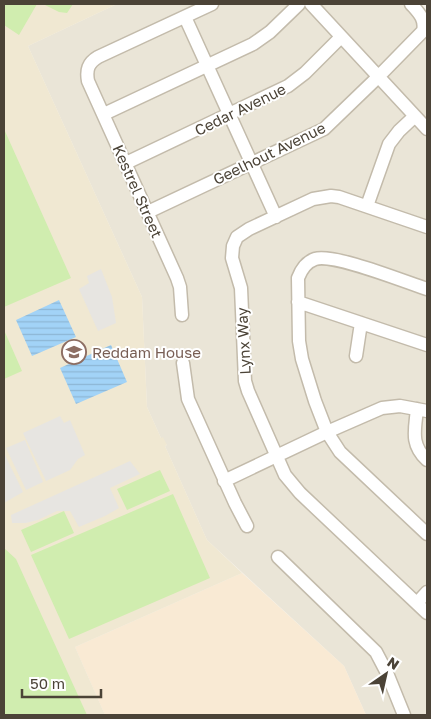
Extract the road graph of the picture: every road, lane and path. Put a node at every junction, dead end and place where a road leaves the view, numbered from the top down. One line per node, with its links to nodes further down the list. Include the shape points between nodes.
1 (212, 4): 5 (street)
2 (299, 4): 7 (street, via 253,44)
3 (311, 4): 6 (street)
4 (411, 4): 8 (street, Geelhout Avenue, via 424,20 423,31)
5 (185, 17): 7 (street); 9 (street, Kestrel Street, via 93,60 87,69 88,81)
6 (341, 37): 8 (street); 10 (street, Cedar Avenue, via 296,81)
7 (207, 65): 9 (street); 10 (street)
8 (378, 77): 11 (street); 14 (street, Geelhout Avenue, via 324,128)
9 (104, 114): 13 (street, Kestrel Street)
10 (229, 114): 13 (street, Cedar Avenue); 14 (street)
11 (415, 116): 12 (street); 15 (street, via 389,144)
12 (427, 129)
13 (126, 163): 16 (street, Kestrel Street)
14 (251, 163): 16 (street, Geelhout Avenue); 17 (street)
15 (367, 206): 17 (street, Lynx Way, via 339,197 323,196); 18 (street, Lynx Way)
16 (148, 212): 21 (street, Kestrel Street, via 180,287)
17 (276, 217): 28 (street, Lynx Way, via 242,233 232,252 241,288 245,381)
18 (427, 227)
19 (427, 289): 20 (street, via 347,262 324,258 315,259 301,270)
20 (298, 302): 22 (street); 27 (street, via 302,359)
21 (182, 315)
22 (361, 322): 23 (street); 24 (street)
23 (427, 345)
24 (356, 356)
25 (183, 363): 30 (street, via 188,399)
26 (422, 410): 27 (street, via 400,406 382,408); 29 (street, via 415,443)
27 (328, 432): 28 (street); 32 (street, via 340,452)
28 (276, 456): 30 (street); 35 (street, Lynx Way, via 285,475 300,493)
29 (427, 460)
30 (224, 481): 31 (street)
31 (247, 526)
32 (427, 534)
33 (278, 558): 37 (street, via 376,652)
34 (427, 592): 35 (street)
35 (417, 603): 36 (street, Lynx Way)
36 (427, 613)
37 (404, 715)

